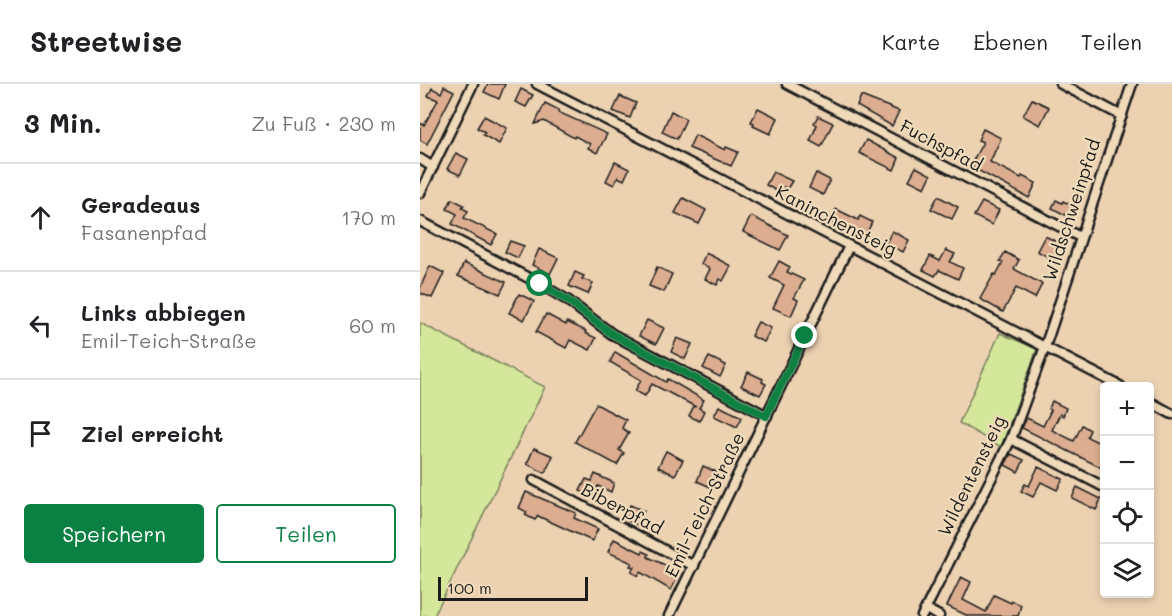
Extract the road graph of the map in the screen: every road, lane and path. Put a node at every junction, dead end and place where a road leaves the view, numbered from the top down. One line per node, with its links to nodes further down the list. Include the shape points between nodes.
1 (473, 84): 8 (street)
2 (537, 84): 12 (street, Kaninchensteig)
3 (787, 84): 11 (street, Fuchspfad)
4 (1061, 84): 6 (street)
5 (1132, 84): 6 (street, Wildschweinpfad)
6 (1122, 116): 11 (street, Wildschweinpfad)
7 (420, 159): 8 (street)
8 (433, 167): 9 (street)
9 (420, 193)
10 (420, 221): 17 (street, via 540,284 612,334)
11 (1080, 237): 13 (street, Wildschweinpfad)
12 (849, 246): 13 (street, Kaninchensteig); 17 (street, Emil-Teich-Straße)
13 (1045, 347): 14 (street, Kaninchensteig); 18 (street, Wildentensteig)
14 (1111, 382)
15 (1154, 405): 16 (street)
16 (1172, 414)
17 (766, 416): 21 (street, Emil-Teich-Straße)
18 (1011, 439): 20 (street); 22 (street, Wildentensteig)
19 (534, 480): 21 (street, Biberpfad)
20 (1100, 485)
21 (694, 566): 23 (street, Emil-Teich-Straße)
22 (924, 613): 24 (street)
23 (669, 616)
24 (939, 616)

